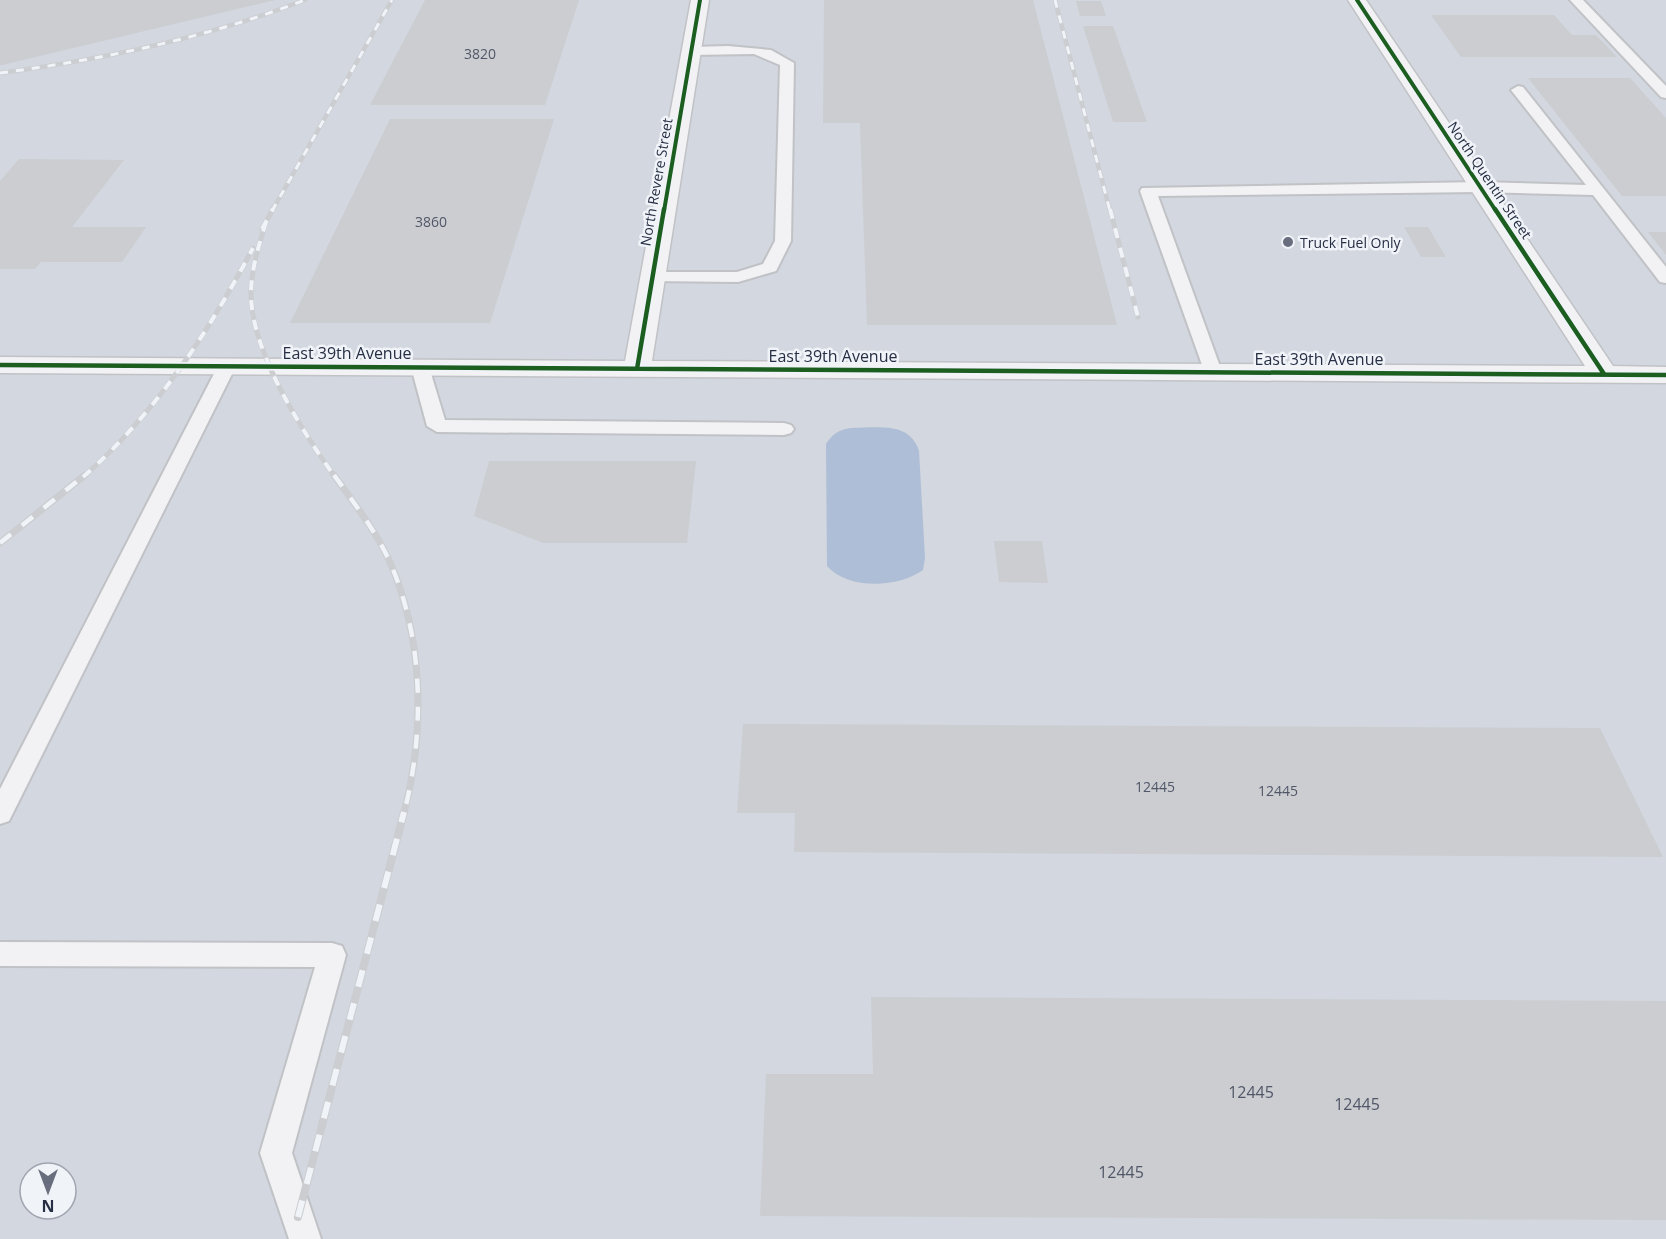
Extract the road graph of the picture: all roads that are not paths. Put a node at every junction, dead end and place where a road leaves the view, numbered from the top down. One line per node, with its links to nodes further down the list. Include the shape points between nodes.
1 (700, 0): 4 (street, North Revere Street)
2 (1357, 0): 7 (street, North Quentin Street)
3 (1576, 0): 6 (lane)
4 (691, 51): 9 (street, North Revere Street); 9 (lane, via 763,52 787,63 783,241 770,267 753,274)
5 (1518, 90): 8 (lane)
6 (1666, 94)
7 (1480, 187): 8 (lane); 15 (lane, via 1148,191); 16 (street, North Quentin Street)
8 (1598, 190): 10 (lane)
9 (652, 277): 14 (street, North Revere Street)
10 (1666, 278)
11 (0, 365): 12 (street, East 39th Avenue)
12 (227, 366): 13 (street, East 39th Avenue); 19 (lane)
13 (420, 367): 14 (street, East 39th Avenue); 18 (lane, via 438,426)
14 (637, 369): 15 (street, East 39th Avenue)
15 (1213, 372): 16 (street, East 39th Avenue)
16 (1604, 374): 17 (street, East 39th Avenue)
17 (1666, 375)
18 (784, 429)
19 (0, 814)
20 (0, 954): 21 (lane, via 332,955 276,1153)
21 (305, 1239)

